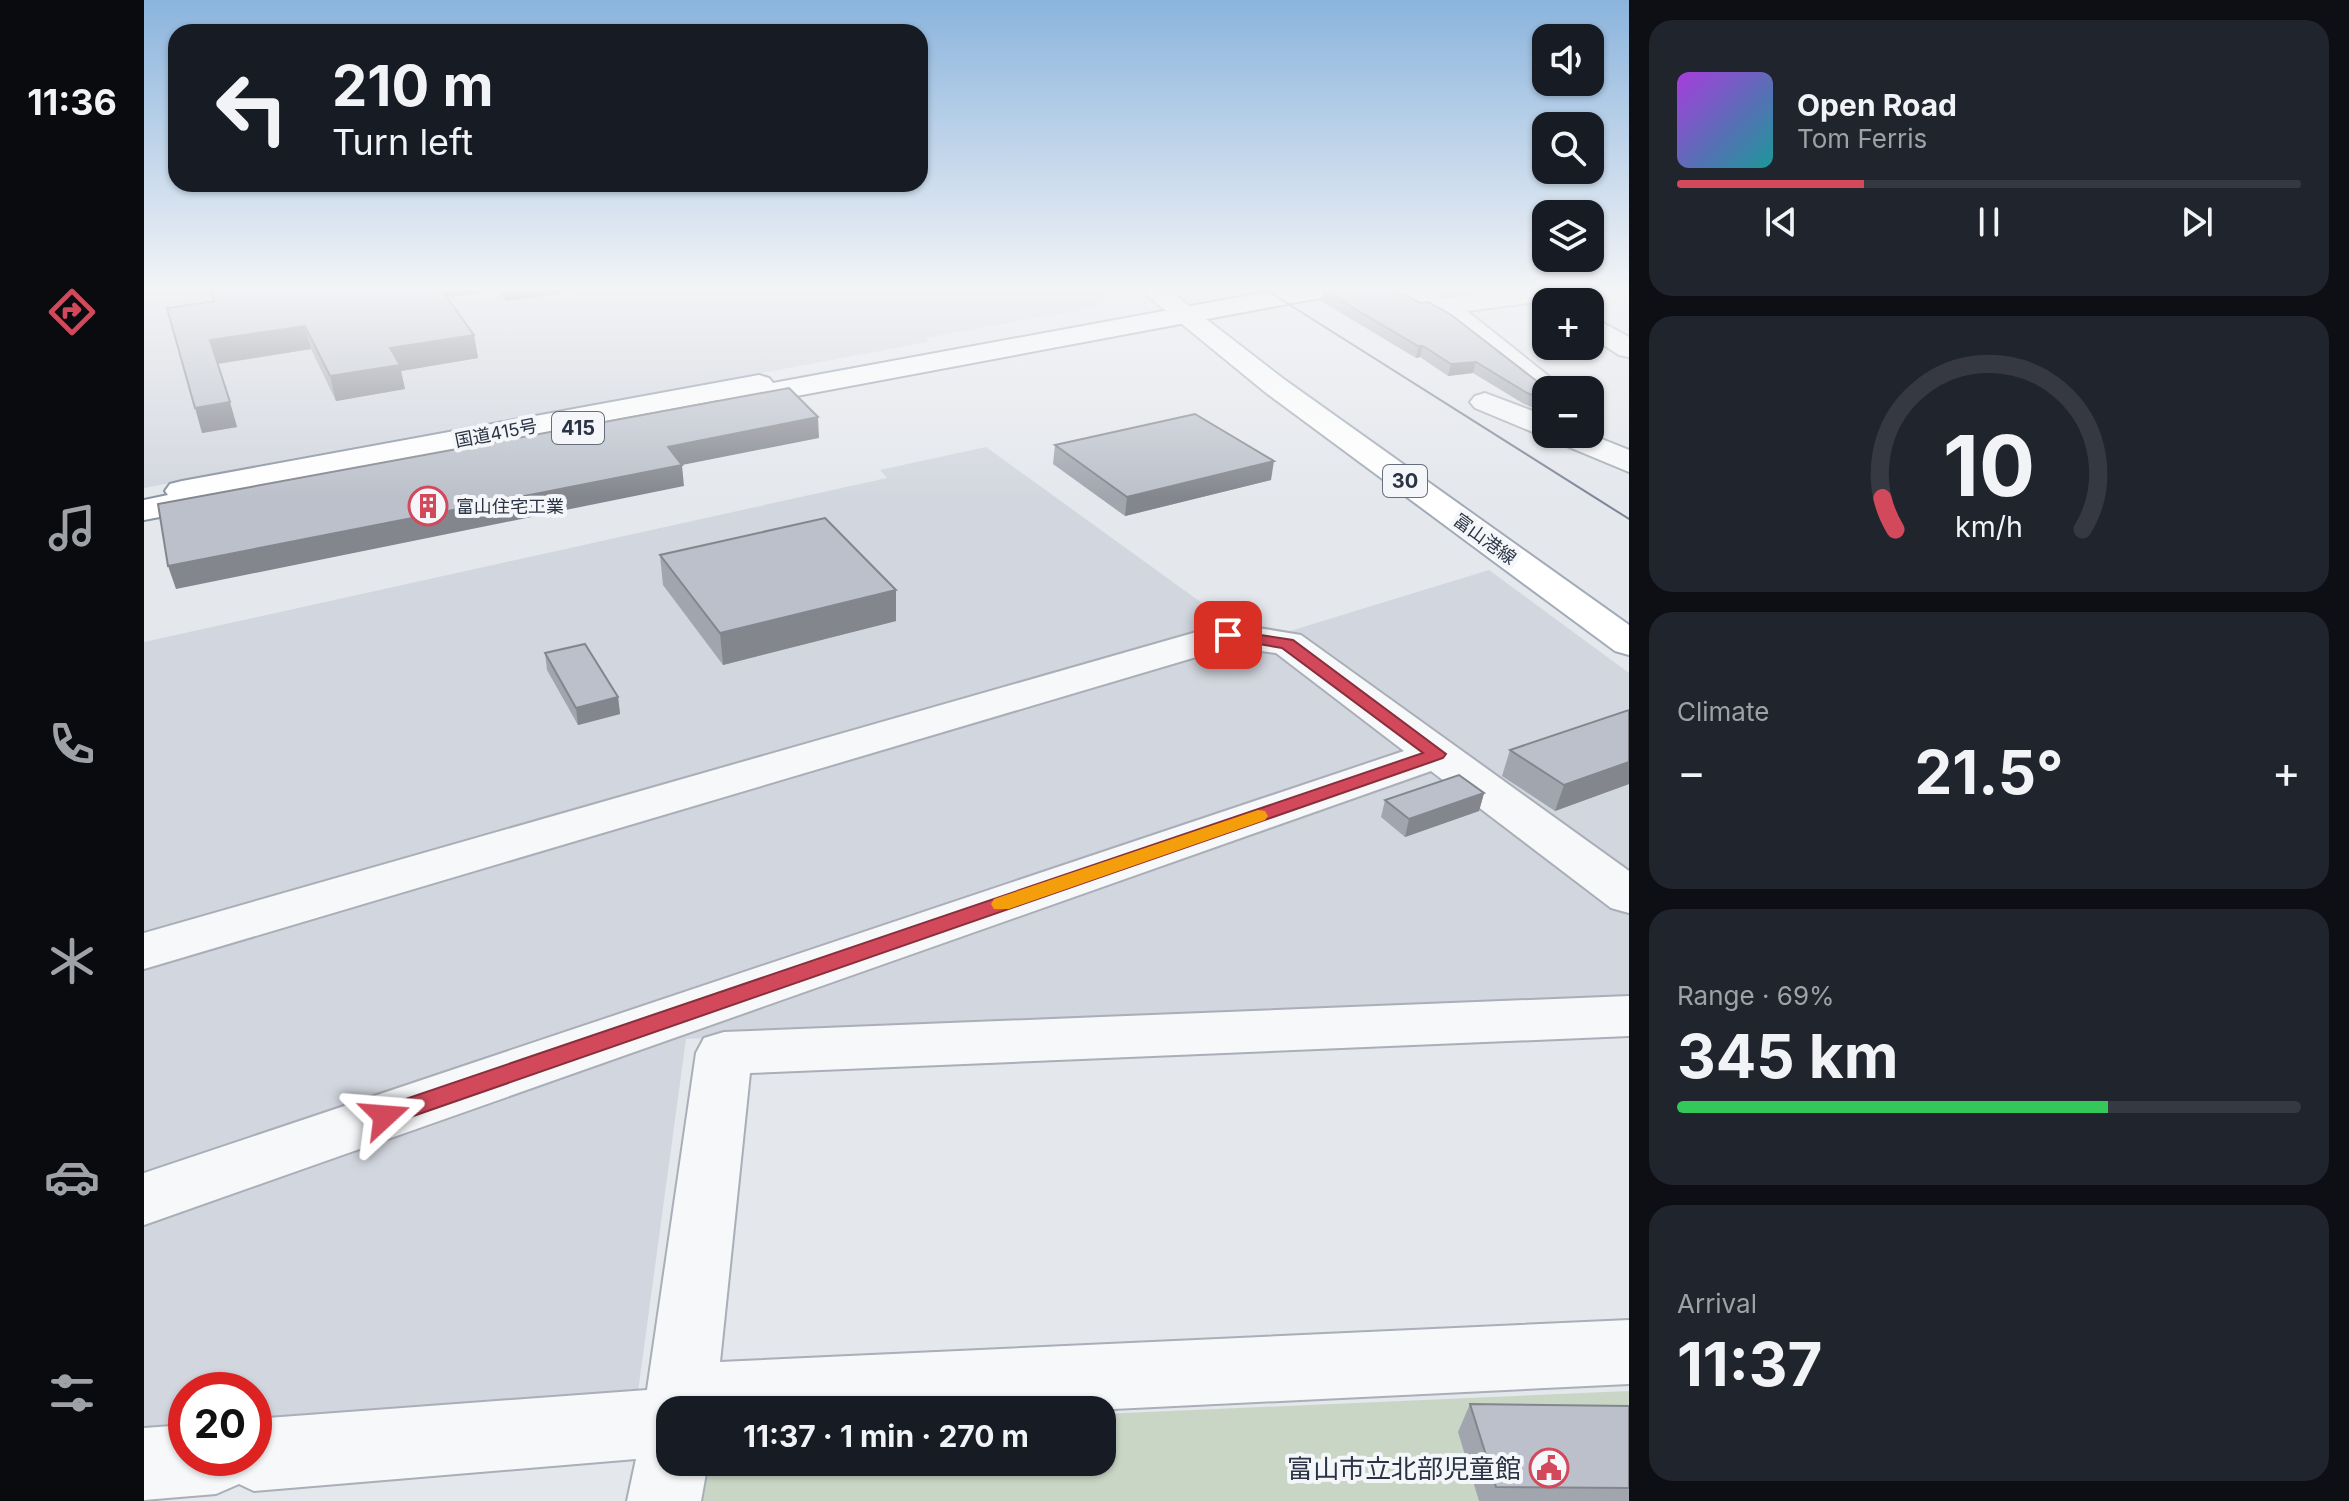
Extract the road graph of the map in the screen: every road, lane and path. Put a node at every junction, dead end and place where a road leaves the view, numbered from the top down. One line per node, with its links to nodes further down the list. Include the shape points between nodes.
1 (880, 358): 11 (main road, 国道415号 / 415)
2 (897, 358): 12 (main road, 国道415号 / 415)
3 (1242, 358): 13 (main road, 富山港線 / 30)
4 (1510, 358): 5 (street)
5 (1533, 376)
6 (1485, 402): 7 (street)
7 (1532, 421)
8 (1604, 435): 10 (street)
9 (1600, 448): 10 (street)
10 (1629, 459)
11 (144, 498)
12 (144, 510)
13 (1629, 643)
14 (1437, 754): 15 (street); 16 (street, via 1287,643 1228,635); 18 (street)
15 (1629, 896)
16 (144, 951)
17 (1629, 1016): 20 (street, via 724,1053)
18 (144, 1199)
19 (1629, 1352): 21 (street)
20 (680, 1396)
21 (1038, 1396)
22 (656, 1425): 23 (street)
23 (272, 1454)
24 (168, 1462): 25 (street)
25 (144, 1464)
26 (668, 1476): 27 (street)
27 (664, 1501)

